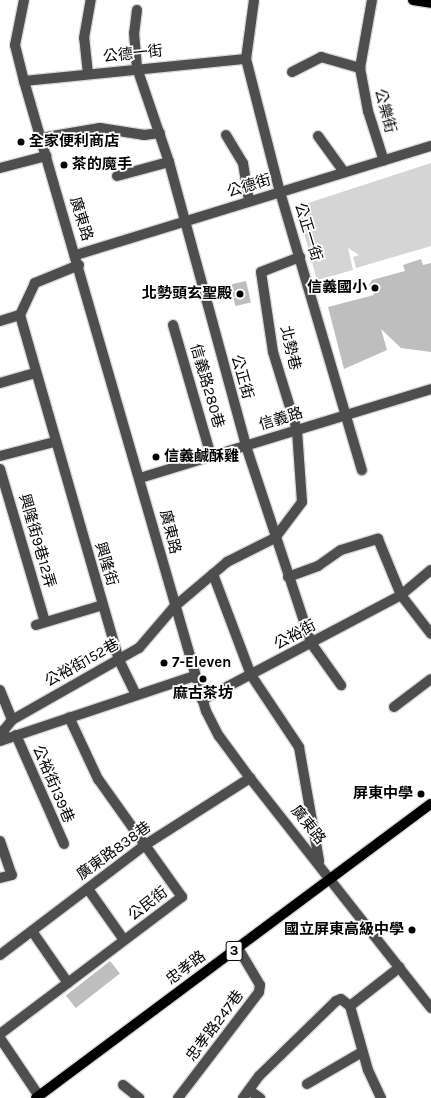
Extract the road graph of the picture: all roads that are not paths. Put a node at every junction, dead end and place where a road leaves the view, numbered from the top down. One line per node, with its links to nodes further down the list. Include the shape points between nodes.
1 (24, 0): 13 (street, 廣東路, via 15,45)
2 (91, 0): 12 (street, via 84,38)
3 (254, 0): 8 (street, 公正一街)
4 (372, 0): 10 (street, 公樂街)
5 (413, 0): 6 (main road)
6 (431, 3)
7 (138, 10): 9 (street, 公正街, via 134,33)
8 (246, 60): 9 (street, 公德一街); 25 (street, 公正一街)
9 (137, 68): 12 (street, 公德一街); 14 (street, 公正街)
10 (360, 68): 11 (street, via 321,57); 20 (street, 公樂街, via 368,111)
11 (292, 72)
12 (88, 74): 13 (street, 公德一街)
13 (24, 81): 17 (street, 廣東路)
14 (160, 133): 17 (street, via 144,135 100,128); 21 (street, 公正街)
15 (226, 135): 26 (street, via 243,163)
16 (318, 136): 23 (street)
17 (41, 138): 19 (street, 廣東路)
18 (431, 146): 20 (street, 公德街)
19 (46, 156): 22 (street); 28 (street, 廣東路)
20 (384, 161): 23 (street, 公德街)
21 (169, 162): 24 (street); 27 (street, 公正街)
22 (0, 168)
23 (344, 172): 25 (street, 公德街)
24 (117, 176)
25 (280, 192): 26 (street, 公德街); 29 (street, 公正一街)
26 (249, 200): 27 (street, 公德街)
27 (184, 224): 28 (street, 公德街); 40 (street, 公正街)
28 (76, 255): 30 (street, 廣東路)
29 (300, 257): 37 (street, 公正一街); 38 (street, 北勢巷, via 261,272 274,352)
30 (79, 265): 31 (street, via 36,283); 45 (street, 廣東路)
31 (20, 315): 32 (street); 34 (street, 興隆街)
32 (0, 321)
33 (173, 325): 42 (street, 信義路280巷)
34 (34, 373): 35 (street); 39 (street, 興隆街)
35 (0, 383)
36 (431, 390): 37 (street, 信義路)
37 (346, 415): 38 (street, 信義路); 44 (street, 公正一街)
38 (297, 430): 40 (street, 信義路); 46 (street, 北勢巷, via 302,502)
39 (54, 442): 41 (street); 51 (street, 興隆街)
40 (246, 446): 42 (street, 信義路); 46 (street, 公正街)
41 (0, 456)
42 (211, 456): 45 (street, 信義路)
43 (0, 469): 51 (street, 興隆街9巷12弄, via 40,624)
44 (362, 470)
45 (140, 478): 52 (street, 廣東路)
46 (275, 538): 48 (street, 公裕街152巷, via 227,562); 49 (street, 公正街)
47 (431, 570): 50 (street, 公裕街)
48 (213, 574): 52 (street, 公裕街152巷); 57 (street)
49 (288, 577): 50 (street, via 318,566 341,550 378,539); 55 (street, 公正街)
50 (401, 595): 53 (street); 55 (street, 公裕街)
51 (103, 605): 56 (street, 興隆街)
52 (174, 607): 56 (street, 公裕街152巷, via 148,640); 58 (street, 廣東路)
53 (427, 621): 54 (street)
54 (431, 634)
55 (311, 643): 57 (street, 公裕街); 60 (street, 公正街)
56 (118, 660): 62 (street, 興隆街); 66 (street, 公裕街152巷)
57 (251, 675): 63 (street, 公裕街); 74 (street, via 299,747)
58 (194, 676): 62 (street); 63 (street, 廣東路)
59 (431, 679): 64 (street)
60 (341, 685)
61 (0, 690): 66 (street)
62 (135, 694): 65 (street)
63 (202, 700): 69 (street, 廣東路, via 213,726)
64 (394, 707)
65 (69, 717): 67 (street); 73 (street, 公民街, via 98,779)
66 (12, 720): 68 (street, via 4,730)
67 (16, 735): 68 (street); 72 (street, 公裕街139巷)
68 (2, 740)
69 (250, 778): 73 (street, 廣東路838巷); 74 (street, 廣東路)
70 (431, 804): 76 (main road, 忠孝路 / 3)
71 (0, 841): 75 (street, via 12,875)
72 (64, 844)
73 (145, 845): 77 (street, 廣東路838巷); 79 (street, 公民街, via 182,897)
74 (319, 863): 76 (street, 廣東路)
75 (0, 878)
76 (332, 879): 80 (main road, 忠孝路 / 3); 82 (street, 廣東路)
77 (88, 889): 78 (street, 廣東路838巷); 79 (street)
78 (32, 932): 81 (street, 廣東路838巷); 83 (street)
79 (124, 940): 83 (street, 公民街)
80 (238, 948): 92 (main road, 忠孝路 / 3); 94 (street, 忠孝路247巷, via 260,985 259,992)
81 (0, 956)
82 (400, 967): 84 (street); 85 (street, 廣東路)
83 (68, 983): 86 (street, 公民街)
84 (350, 1006): 88 (street); 91 (street, via 341,999 336,1001)
85 (431, 1008)
86 (0, 1034)
87 (0, 1038): 92 (street)
88 (362, 1052): 89 (street); 96 (street)
89 (308, 1084)
90 (123, 1085): 93 (street)
91 (246, 1094): 95 (street)
92 (38, 1097)
93 (139, 1098)
94 (178, 1098)
95 (260, 1098)
96 (381, 1098)

